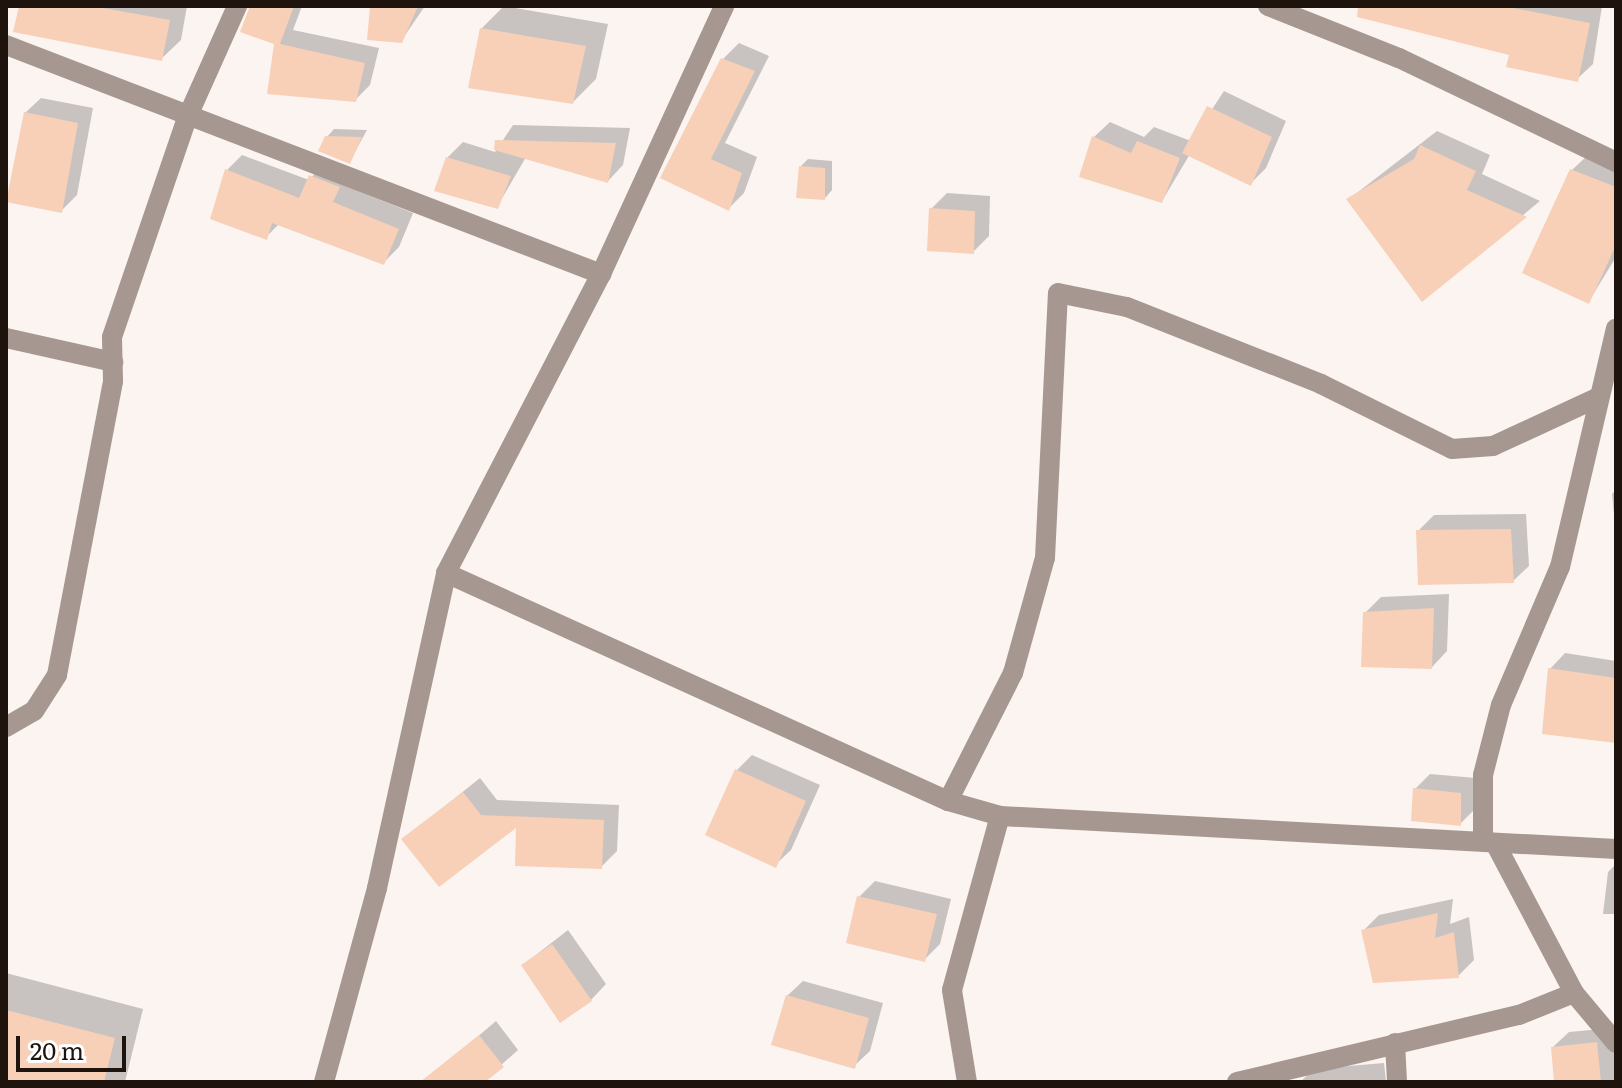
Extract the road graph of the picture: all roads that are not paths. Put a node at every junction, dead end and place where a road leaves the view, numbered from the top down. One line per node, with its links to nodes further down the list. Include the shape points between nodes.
1 (237, 6): 5 (street)
2 (724, 6): 7 (street)
3 (1268, 6): 6 (street, via 1399,58)
4 (6, 45): 5 (street)
5 (187, 118): 7 (street); 10 (street, via 112,337)
6 (1616, 162)
7 (601, 274): 12 (street)
8 (1616, 328): 11 (street)
9 (6, 338): 10 (street)
10 (113, 362): 13 (street, via 57,675 34,711)
11 (1599, 397): 14 (street, via 1493,446 1452,449 1321,384 1127,307 1058,293 1045,558 1013,673); 16 (street, via 1560,567 1501,705 1483,775)
12 (446, 573): 14 (street); 21 (street, via 377,888)
13 (6, 727)
14 (948, 801): 15 (street)
15 (1000, 816): 16 (street); 22 (street, via 952,990)
16 (1489, 842): 17 (street); 18 (street)
17 (1616, 849)
18 (1574, 993): 19 (street, via 1519,1015); 20 (street)
19 (1395, 1043): 23 (street); 24 (street)
20 (1616, 1043)
21 (324, 1082)
22 (967, 1082)
23 (1237, 1082)
24 (1397, 1082)

